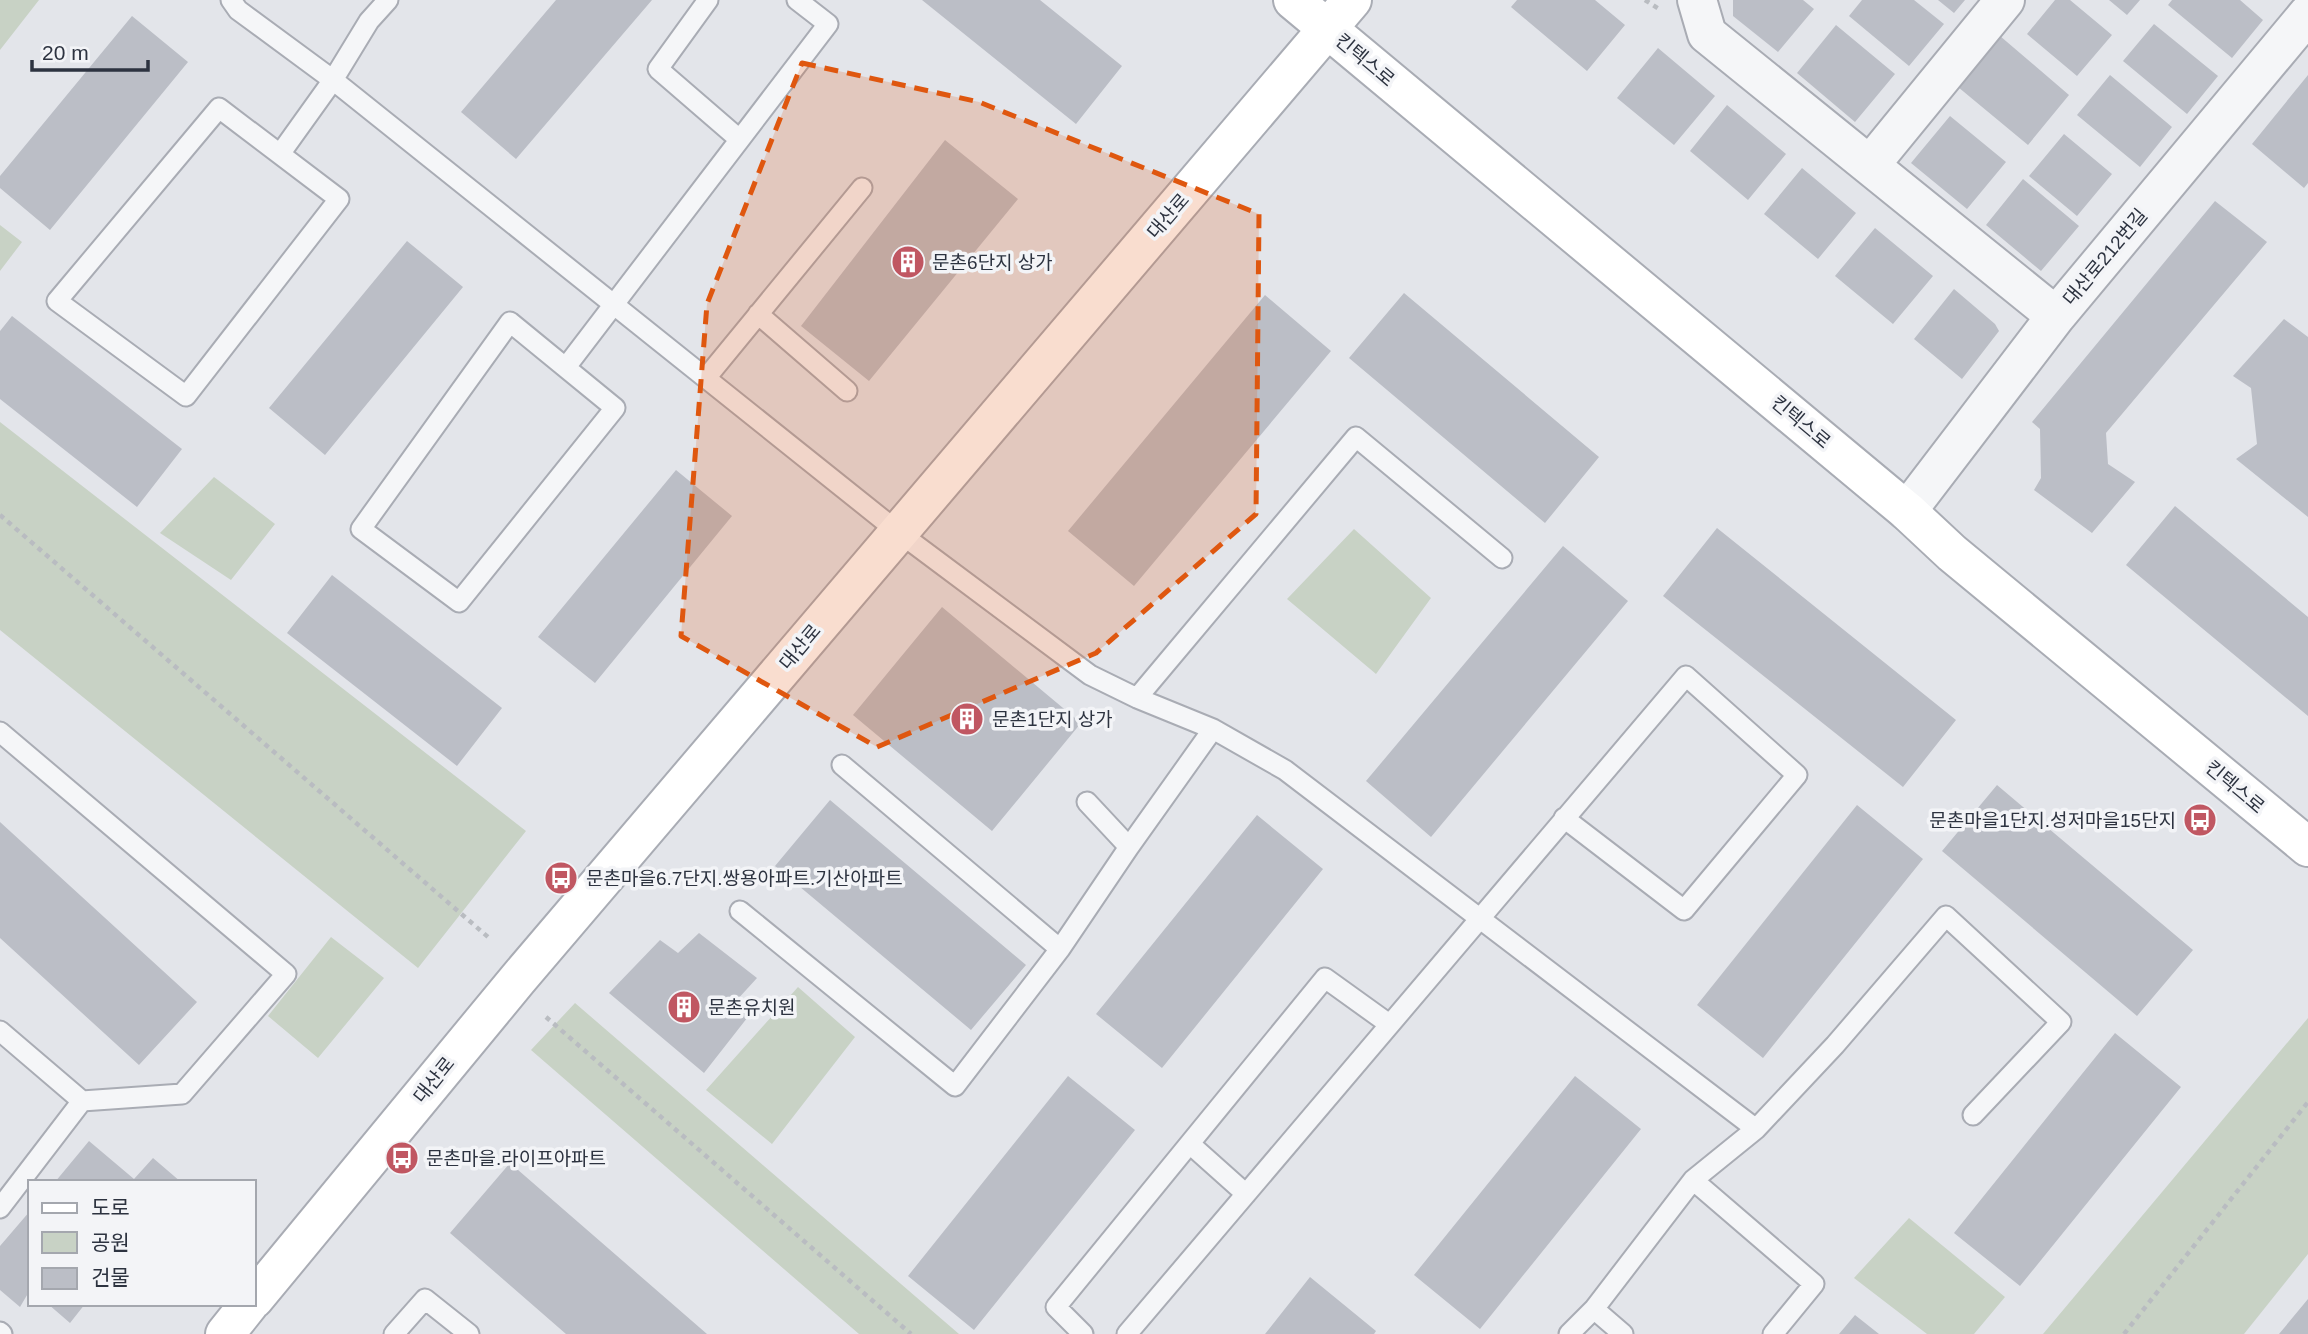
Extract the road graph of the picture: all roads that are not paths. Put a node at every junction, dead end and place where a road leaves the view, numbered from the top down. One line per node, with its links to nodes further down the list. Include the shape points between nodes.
1 (231, 0): 11 (lane, via 238,10)
2 (388, 0): 11 (lane, via 369,21)
3 (708, 0): 12 (lane, via 658,69)
4 (797, 0): 12 (lane, via 828,24)
5 (1293, 0): 10 (main road, 킨텍스로)
6 (1352, 0): 10 (main road, 대산로)
7 (1697, 0): 14 (street, 대산로212번길, via 1707,34)
8 (2004, 0): 14 (street)
9 (2308, 14): 18 (street, 대산로212번길)
10 (1327, 29): 22 (main road, 킨텍스로); 23 (main road, 대산로)
11 (333, 80): 13 (lane); 16 (lane)
12 (739, 139): 16 (lane)
13 (280, 154): 13 (lane, via 338,199 186,396 57,301 219,108)
14 (1870, 165): 18 (street, 대산로212번길)
15 (862, 188): 17 (lane)
16 (615, 305): 19 (lane); 20 (lane)
17 (758, 314): 20 (lane); 21 (lane)
18 (2056, 316): 22 (street)
19 (566, 367): 19 (lane, via 615,408 459,602 361,529 510,322)
20 (706, 378): 23 (lane)
21 (847, 391)
22 (1907, 511): 32 (main road, 킨텍스로)
23 (897, 531): 25 (lane, via 1090,675); 45 (main road, 대산로)
24 (1502, 558): 25 (lane, via 1356,437)
25 (1137, 698): 26 (lane)
26 (1213, 729): 31 (lane); 34 (lane, via 1285,770)
27 (0, 732): 38 (lane, via 285,974 182,1094)
28 (842, 765): 35 (lane)
29 (1087, 803): 31 (lane)
30 (1564, 818): 30 (lane, via 1686,676 1797,775 1684,910); 34 (lane)
31 (1129, 846): 35 (lane)
32 (2308, 847)
33 (740, 911): 35 (lane, via 955,1086)
34 (1478, 919): 36 (lane); 40 (lane)
35 (1060, 949)
36 (1389, 1024): 41 (lane, via 1325,978); 43 (lane)
37 (0, 1031): 38 (lane)
38 (82, 1101): 44 (lane)
39 (1973, 1115): 40 (lane, via 2061,1022 1946,916)
40 (1756, 1129): 42 (lane)
41 (1190, 1144): 43 (lane); 51 (lane, via 1056,1307)
42 (1693, 1180): 47 (lane); 55 (lane, via 1814,1284)
43 (1246, 1194): 52 (lane)
44 (0, 1208)
45 (256, 1297)
46 (247, 1306): 48 (main road)
47 (1594, 1309): 53 (lane); 54 (lane)
48 (225, 1334)
49 (394, 1334): 50 (lane, via 425,1299)
50 (469, 1334)
51 (1083, 1334)
52 (1126, 1334)
53 (1569, 1334)
54 (1623, 1334)
55 (1773, 1334)

